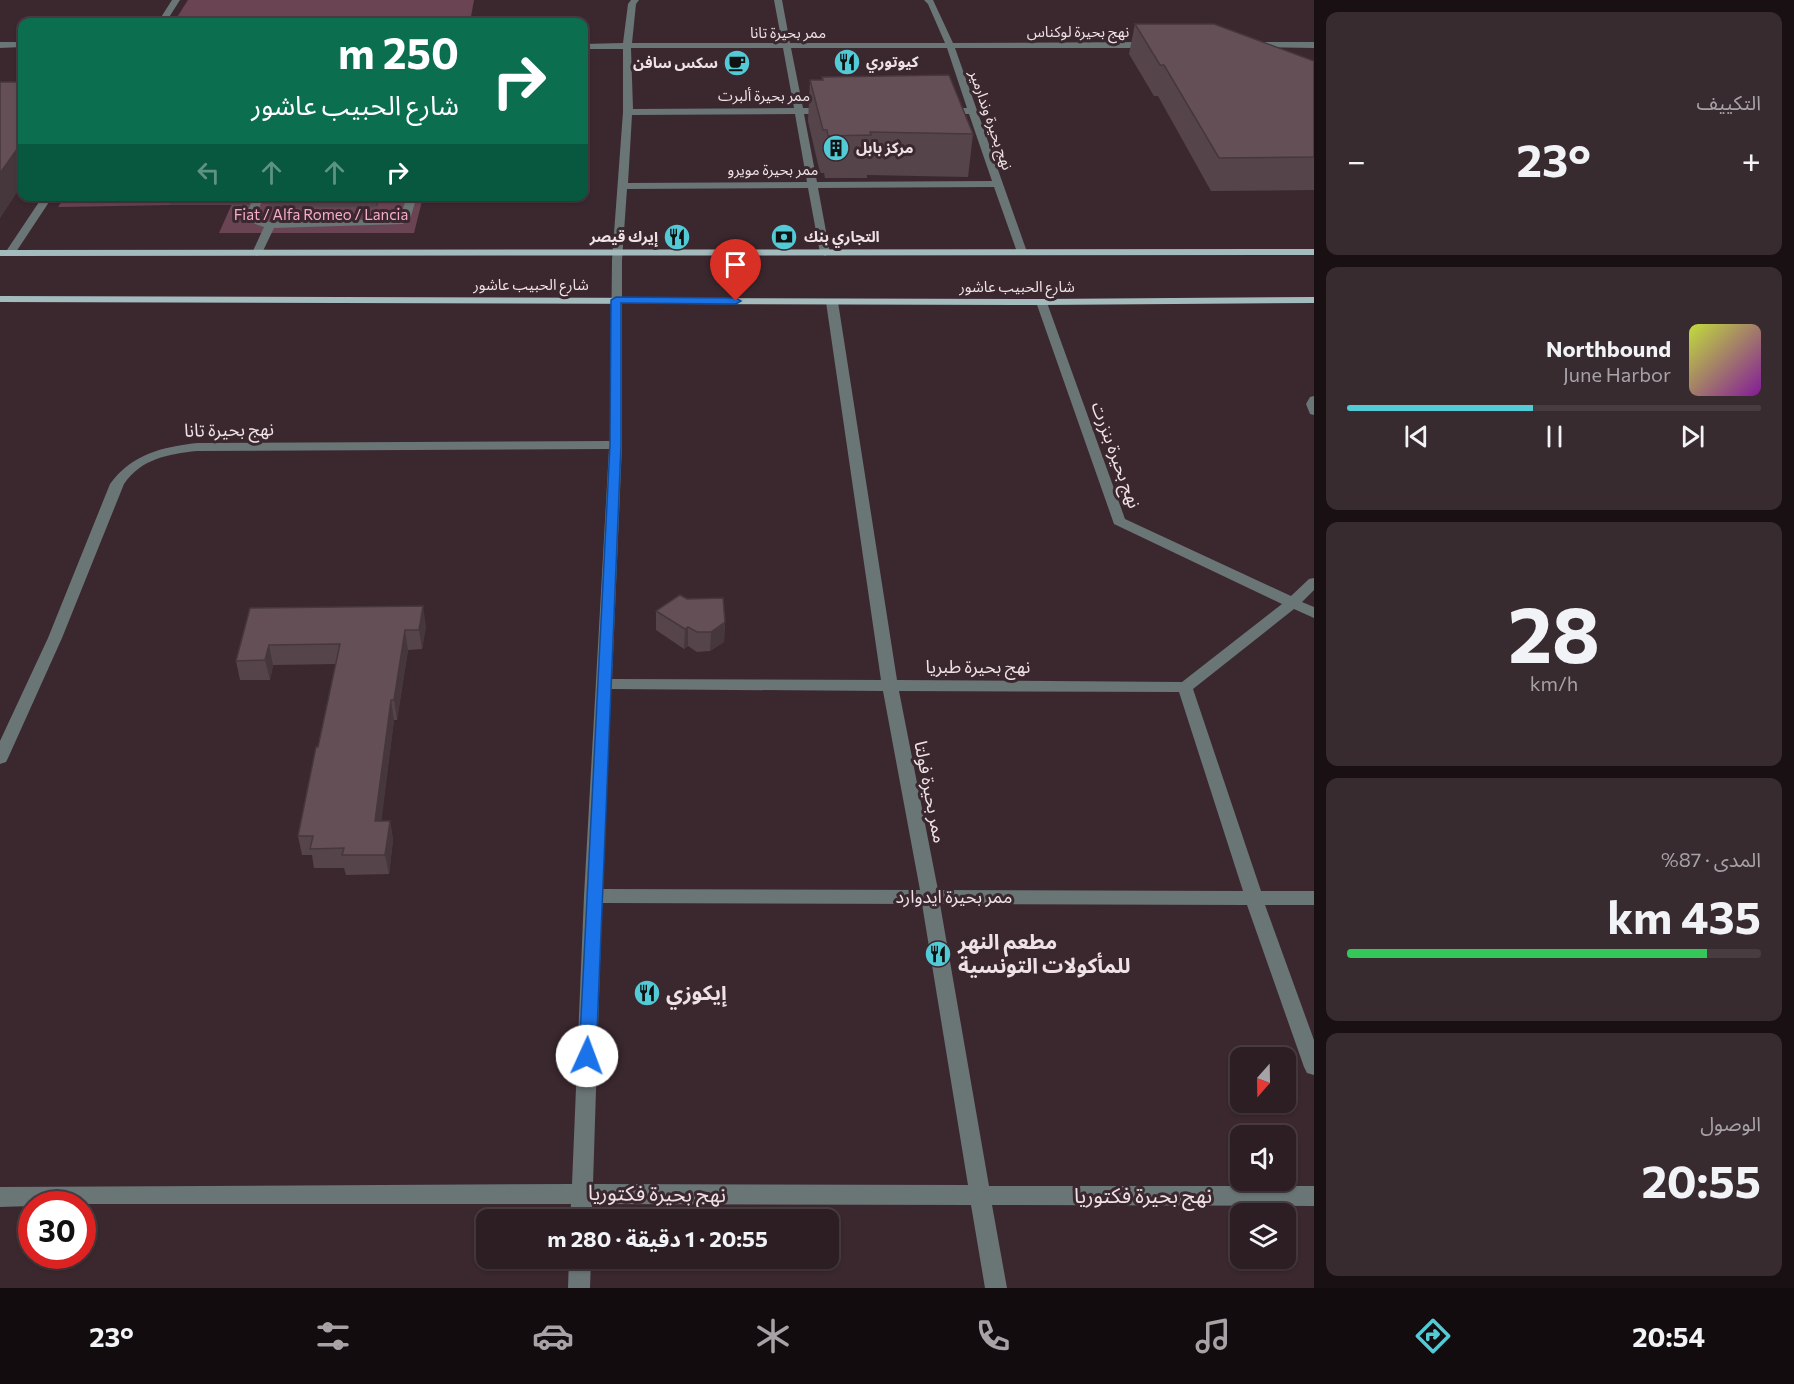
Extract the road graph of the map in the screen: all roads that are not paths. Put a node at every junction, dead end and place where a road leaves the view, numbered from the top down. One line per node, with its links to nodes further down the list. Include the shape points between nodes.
1 (176, 0): 5 (street)
2 (635, 0): 13 (street)
3 (778, 0): 14 (street)
4 (928, 0): 8 (street, نهج بحيرة وندارمير)
5 (165, 18)
6 (0, 45): 7 (street)
7 (18, 45)
8 (950, 45): 9 (street, نهج بحيرة لوكناس); 14 (street, ممر بحيرة تانا); 18 (street, نهج بحيرة وندارمير)
9 (1161, 45)
10 (1244, 45): 11 (street)
11 (1314, 45)
12 (588, 46): 13 (street, ممر بحيرة تانا)
13 (627, 46): 14 (street, ممر بحيرة تانا); 19 (street)
14 (787, 47): 15 (street)
15 (799, 111): 16 (street, ممر بحيرة ألبرت); 19 (street, ممر بحيرة ألبرت); 21 (street)
16 (833, 111)
17 (938, 111): 18 (street)
18 (972, 111): 20 (street, نهج بحيرة وندارمير)
19 (628, 112): 22 (street)
20 (998, 184): 21 (street, ممر بحيرة مويرو); 27 (street, نهج بحيرة وندارمير)
21 (813, 185): 22 (street, ممر بحيرة مويرو); 32 (street)
22 (621, 186): 31 (street)
23 (44, 201): 29 (street)
24 (257, 201): 26 (street, via 252,213 259,222)
25 (410, 201): 26 (street, via 404,220 399,222)
26 (270, 225): 30 (street)
27 (1022, 252): 28 (main road, شارع الحبيب عاشور); 32 (main road, شارع الحبيب عاشور)
28 (1314, 252)
29 (5, 253): 30 (main road, شارع الحبيب عاشور)
30 (257, 253): 31 (main road, شارع الحبيب عاشور)
31 (617, 253): 32 (main road, شارع الحبيب عاشور); 34 (street)
32 (825, 253)
33 (0, 298): 34 (main road, شارع الحبيب عاشور)
34 (616, 300): 36 (main road, شارع الحبيب عاشور); 40 (street)
35 (1314, 300): 37 (main road, شارع الحبيب عاشور)
36 (832, 302): 37 (main road, شارع الحبيب عاشور); 45 (street, ممر بحيرة فولتا)
37 (1042, 302): 42 (street, نهج بحيرة بنزرت, via 1119,521)
38 (1314, 400): 39 (street)
39 (1314, 411)
40 (615, 445): 44 (street); 47 (street, نهج بحيرة تانا, via 197,447 142,458 125,471 117,484 56,638)
41 (1314, 582): 42 (street)
42 (1292, 603): 43 (street, نهج بحيرة بنزرت); 46 (street)
43 (1314, 614)
44 (605, 684): 45 (street, نهج بحيرة طبريا); 48 (street)
45 (890, 687): 46 (street, نهج بحيرة طبريا); 49 (street, ممر بحيرة فولتا)
46 (1185, 687): 50 (street)
47 (0, 758)
48 (593, 896): 49 (street, ممر بحيرة ايدوارد); 53 (street)
49 (930, 897): 50 (street, ممر بحيرة ايدوارد); 54 (street, ممر بحيرة فولتا)
50 (1254, 898): 51 (street, ممر بحيرة ايدوارد); 52 (street)
51 (1314, 898)
52 (1314, 1067)
53 (582, 1194): 54 (street, نهج بحيرة فكتوريا); 56 (street, نهج بحيرة فكتوريا); 57 (street)
54 (981, 1196): 55 (street, نهج بحيرة فكتوريا); 60 (street, ممر بحيرة فولتا)
55 (1314, 1196)
56 (0, 1197)
57 (581, 1209)
58 (580, 1269): 59 (street)
59 (579, 1288)
60 (996, 1288)

